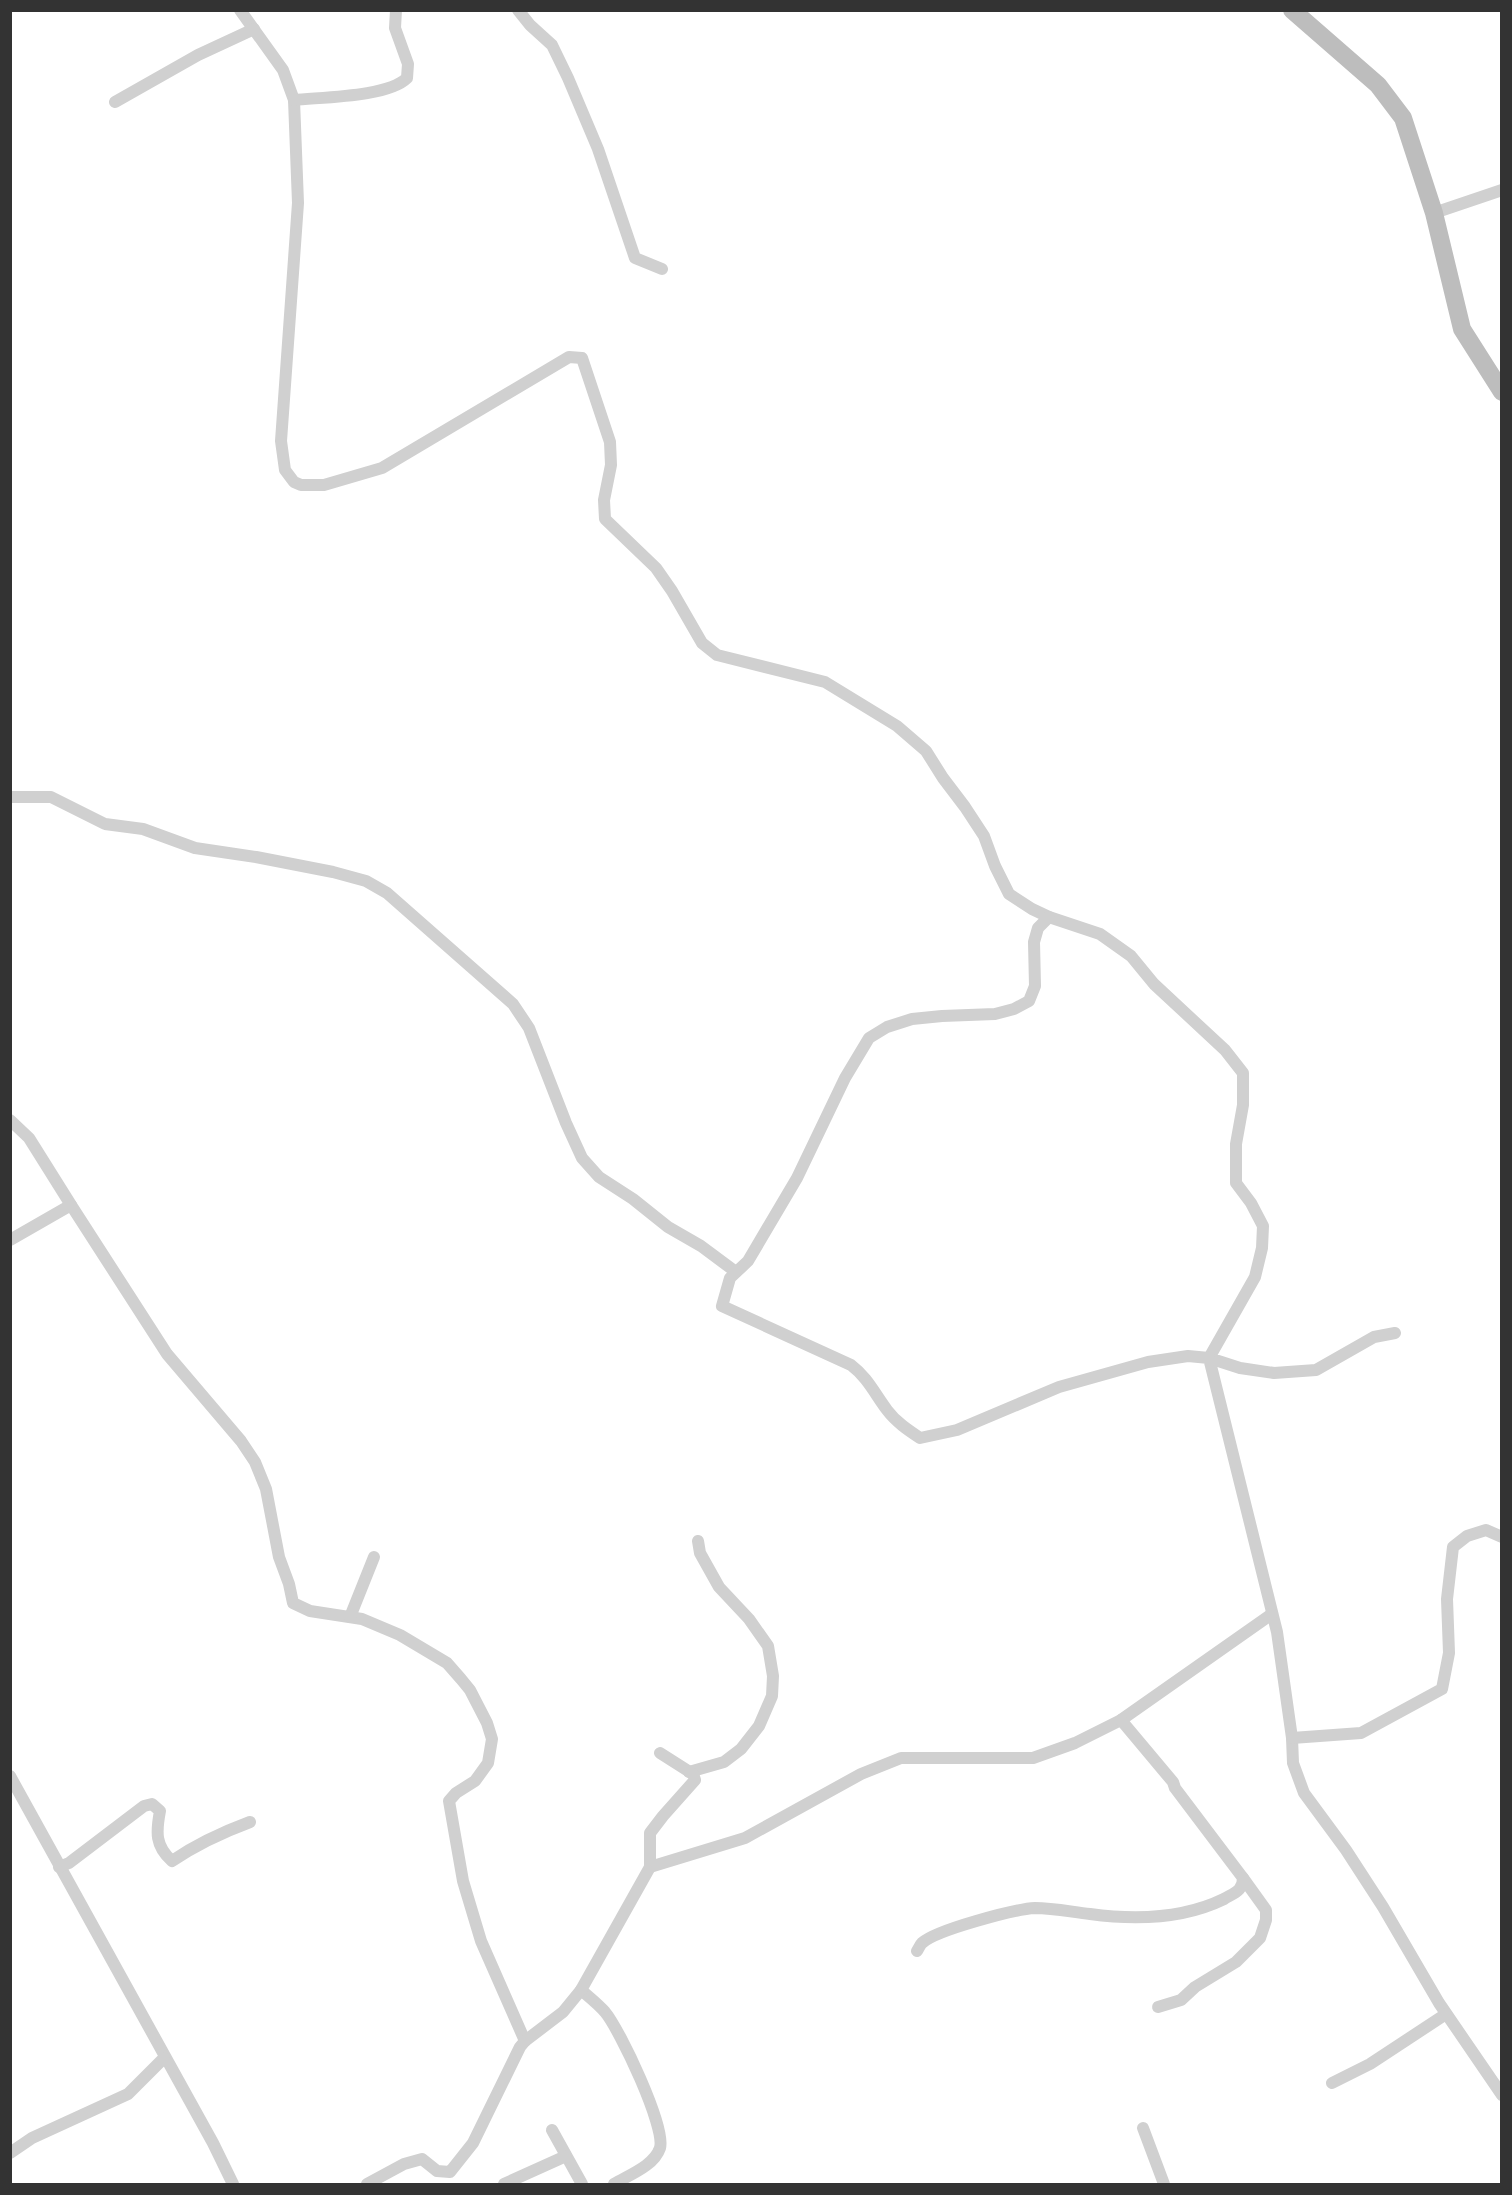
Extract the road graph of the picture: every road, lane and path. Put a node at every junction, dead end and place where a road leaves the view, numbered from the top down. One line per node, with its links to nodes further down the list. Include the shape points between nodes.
1 (240, 10): 5 (street)
2 (396, 10): 6 (street, via 395,28 408,64 407,78 400,85 363,94)
3 (518, 10): 10 (street, via 552,45 568,78 636,258)
4 (1292, 10): 9 (street, via 1378,86 1403,118)
5 (254, 29): 6 (street, via 283,70); 7 (street, via 198,55)
6 (294, 100): 13 (street, via 298,203 281,441 285,470 294,482 324,485 382,468 569,357 582,358 610,442 605,519 656,568 702,643 717,655 825,682 897,726 926,751 965,807 984,836 1009,894)
7 (115, 102)
8 (1502, 190): 9 (street)
9 (1434, 213): 11 (street, via 1462,329)
10 (663, 269)
11 (1502, 392)
12 (10, 797): 17 (street, via 51,797 105,824 143,829 195,848 333,872 387,893 513,1004 529,1028 582,1158 599,1177)
13 (1050, 917): 17 (street, via 1038,928 1034,942 1035,986 1029,1001 995,1014 912,1019 869,1038 845,1078 797,1178 748,1261); 19 (street, via 1100,934 1131,956 1243,1073 1236,1183 1263,1226 1262,1248 1255,1277)
14 (10, 1120): 15 (street, via 29,1138)
15 (71, 1205): 16 (street); 24 (street, via 167,1354 255,1462 266,1489 279,1557 293,1603 310,1611)
16 (10, 1240)
17 (736, 1272): 19 (street, via 730,1278 722,1305 851,1365 862,1373 888,1411 920,1438 957,1430 1059,1387 1148,1362 1188,1356)
18 (1395, 1334): 19 (street, via 1374,1337 1316,1370 1274,1373)
19 (1209, 1358): 23 (street)
20 (1502, 1537): 26 (street, via 1486,1530 1453,1546 1447,1599 1449,1653 1442,1689 1361,1733)
21 (698, 1541): 28 (street, via 700,1554 719,1587 768,1646 773,1676 768,1706 759,1726 741,1749 724,1762)
22 (374, 1557): 24 (street)
23 (1272, 1614): 25 (street); 26 (street)
24 (350, 1617): 38 (street, via 400,1635 447,1663 470,1690 487,1723 492,1740 488,1763 475,1781 449,1801 463,1881 481,1941)
25 (1121, 1720): 32 (street, via 1033,1758 901,1758 861,1774 745,1838); 33 (street, via 1173,1782)
26 (1292, 1738): 37 (street, via 1293,1763 1304,1793 1383,1907)
27 (660, 1753): 28 (street)
28 (689, 1772): 32 (street, via 695,1780 650,1833)
29 (11, 1779): 31 (street)
30 (250, 1822): 31 (street, via 218,1834 172,1861 158,1843 160,1811 152,1804)
31 (59, 1867): 39 (street)
32 (650, 1867): 35 (street)
33 (1243, 1878): 34 (street, via 1238,1892 1206,1908 1181,1914 1132,1917 1034,1908 950,1929 922,1943); 36 (street, via 1266,1910 1260,1938 1236,1962 1181,2000)
34 (917, 1951)
35 (581, 1990): 38 (street, via 563,2012); 52 (street, via 606,2013 657,2120 660,2147 650,2163)
36 (1158, 2007)
37 (1446, 2014): 40 (street, via 1370,2064); 41 (street)
38 (525, 2041): 46 (street, via 473,2143 450,2172)
39 (164, 2058): 44 (street, via 128,2094 32,2138); 47 (street)
40 (1332, 2083)
41 (1502, 2095)
42 (1143, 2128): 53 (street)
43 (552, 2130): 45 (street)
44 (10, 2153)
45 (566, 2156): 50 (street); 51 (street)
46 (437, 2171): 48 (street, via 422,2159); 49 (street)
47 (233, 2184)
48 (367, 2184)
49 (437, 2184)
50 (504, 2184)
51 (582, 2184)
52 (614, 2184)
53 (1164, 2184)

